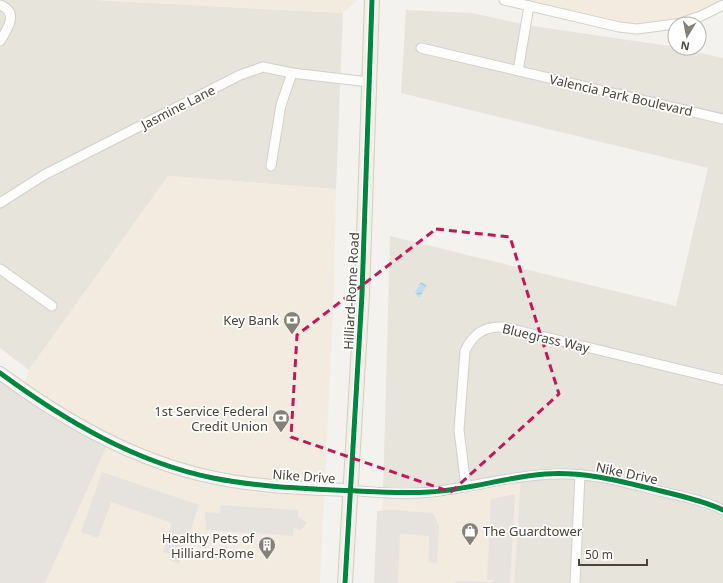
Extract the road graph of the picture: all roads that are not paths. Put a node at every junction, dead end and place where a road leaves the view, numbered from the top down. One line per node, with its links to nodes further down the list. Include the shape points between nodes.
1 (372, 0): 12 (main road, Hilliard-Rome Road)
2 (504, 0): 5 (street)
3 (0, 5): 8 (street, via 8,9 11,22)
4 (723, 5): 6 (street)
5 (529, 6): 7 (street, via 619,27 637,29); 10 (street)
6 (701, 16)
7 (667, 25)
8 (0, 41)
9 (421, 48): 10 (street, Valencia Park Boulevard)
10 (518, 71): 13 (street, Valencia Park Boulevard)
11 (292, 73): 12 (street, Jasmine Lane); 14 (street, via 281,105); 15 (street, Jasmine Lane, via 263,67 240,75 44,175)
12 (369, 82): 22 (main road, Hilliard-Rome Road, via 362,294)
13 (723, 119)
14 (271, 166)
15 (0, 203)
16 (0, 269): 17 (street)
17 (52, 306)
18 (0, 372): 22 (street, Nike Drive, via 82,428 161,463 212,478 244,483)
19 (723, 380): 21 (street, Bluegrass Way, via 503,327 480,331 469,342 465,351 460,430)
20 (580, 474): 21 (street, Nike Drive, via 546,474); 23 (street, Nike Drive); 25 (street)
21 (466, 487): 22 (street, Nike Drive, via 430,492 383,493)
22 (350, 490): 24 (main road, Hilliard-Rome Road)
23 (722, 507)
24 (345, 583)
25 (575, 583)

